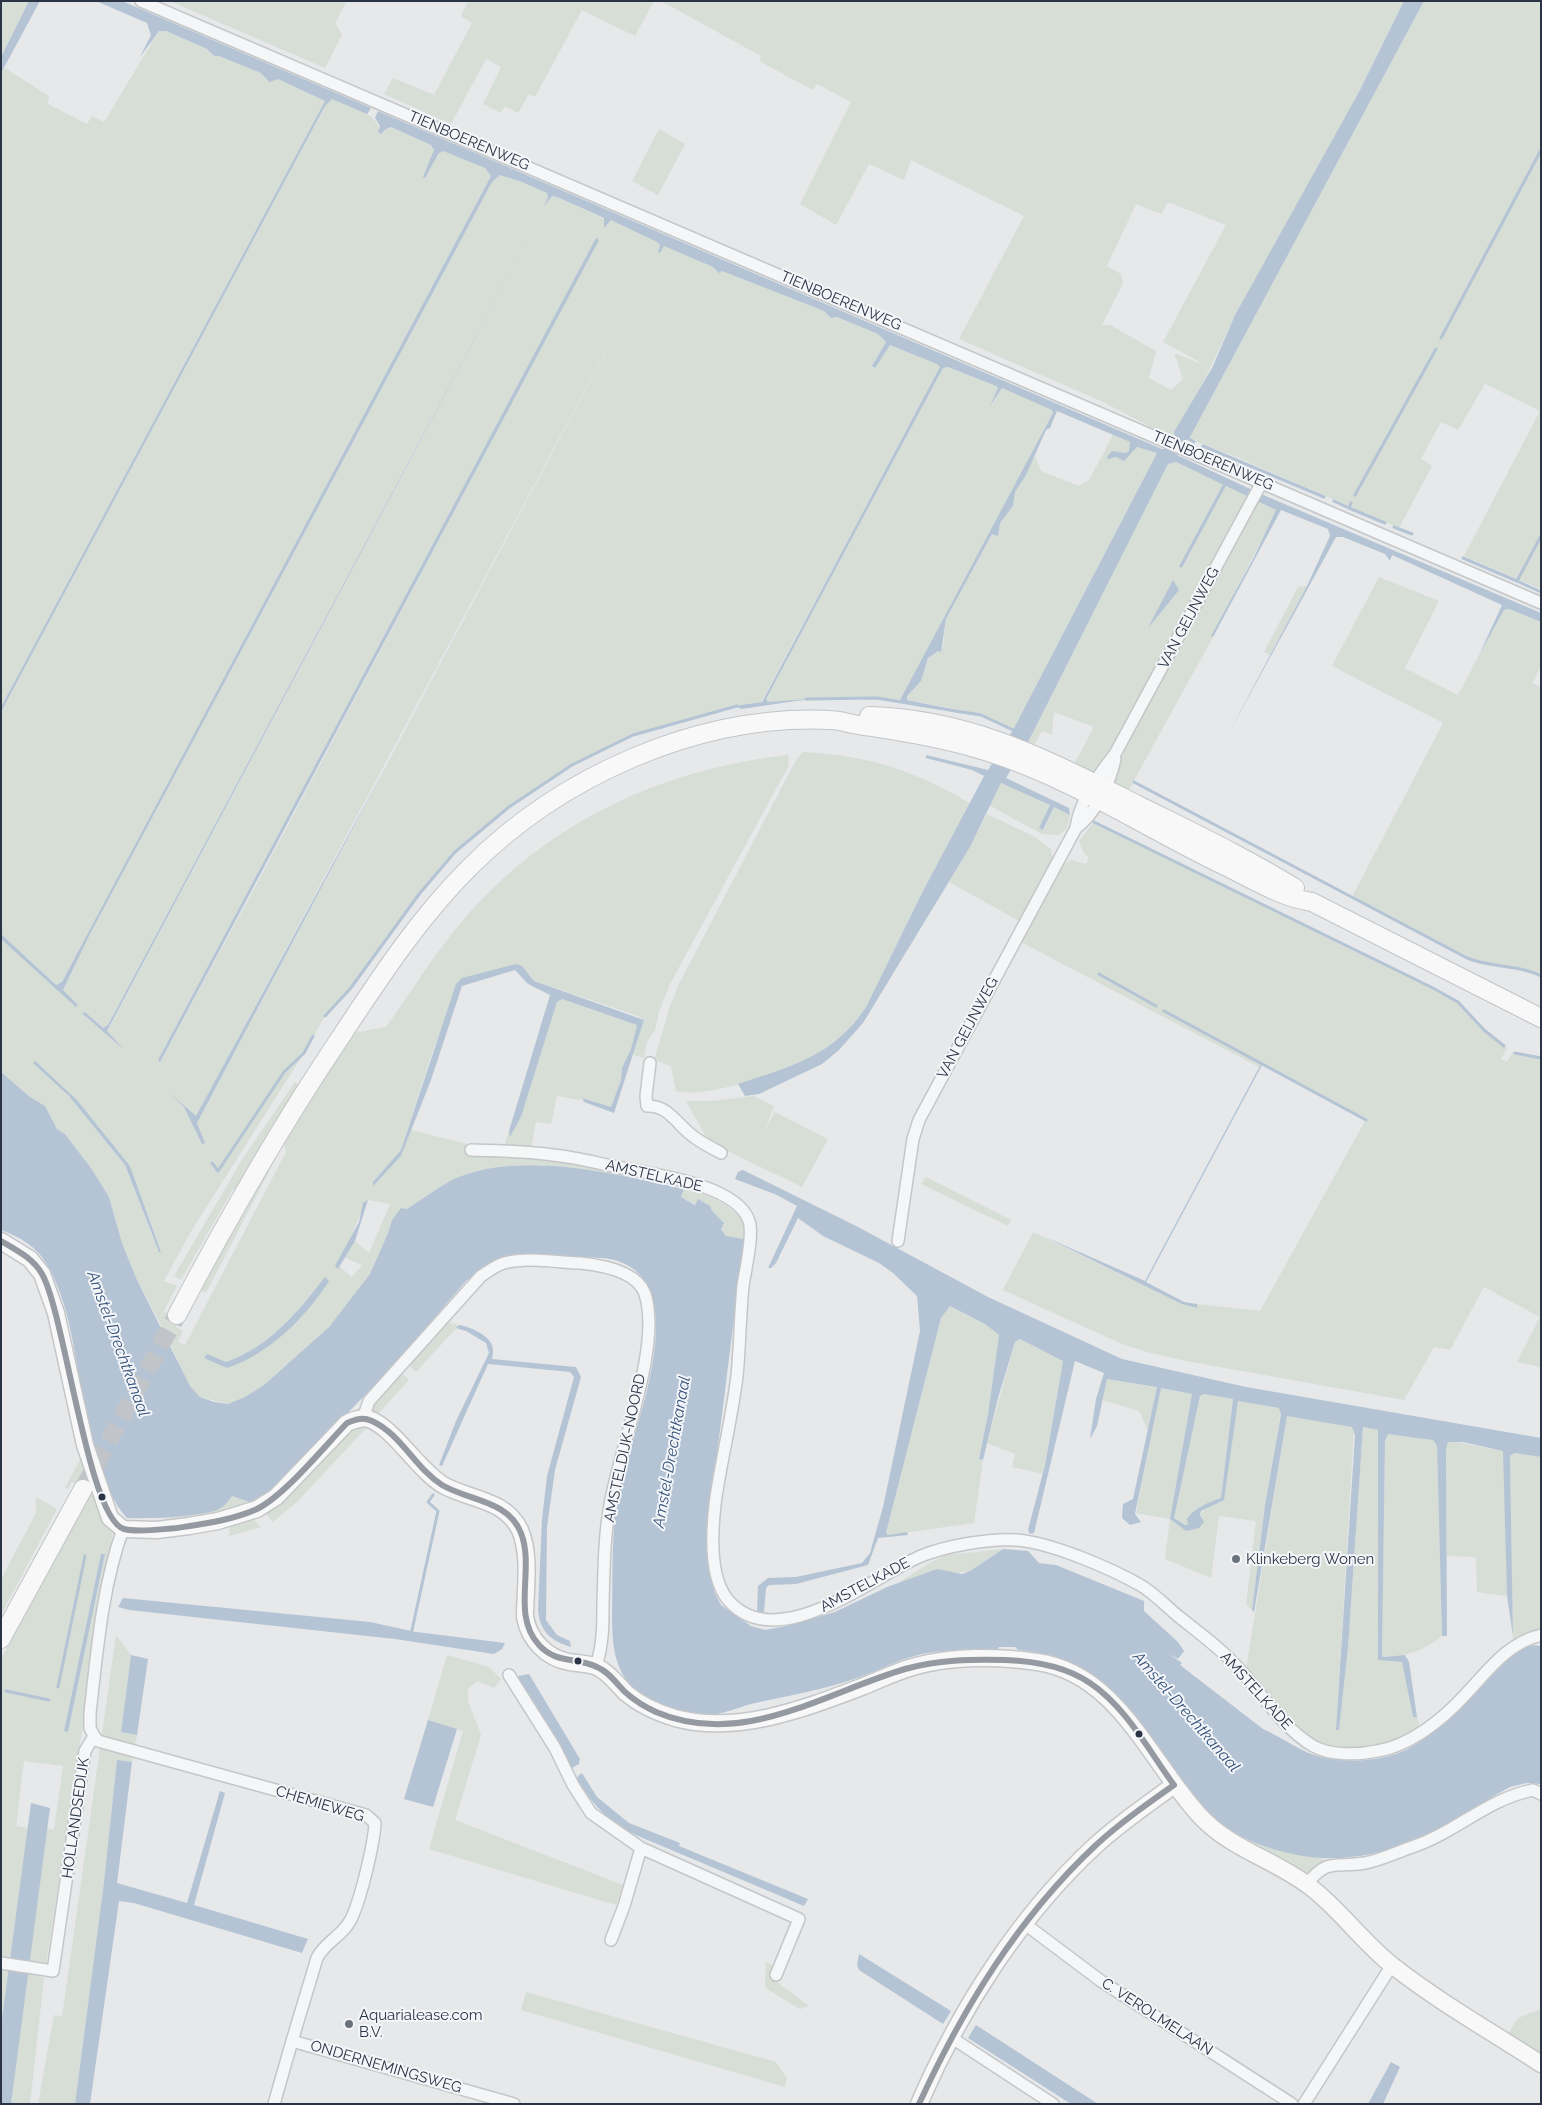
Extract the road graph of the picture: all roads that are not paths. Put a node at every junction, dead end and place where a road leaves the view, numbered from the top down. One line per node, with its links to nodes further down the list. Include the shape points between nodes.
1 (141, 1): 2 (street, TIENBOERENWEG, via 1186,450)
2 (1260, 485): 3 (street, TIENBOERENWEG); 4 (street, VAN GEIJNWEG, via 1115,754 1113,768)
3 (1541, 603)
4 (1096, 792): 5 (main road, via 1277,877 1304,893 1312,902); 10 (street, VAN GEIJNWEG, via 1077,818 1076,828 919,1120 913,1138); 11 (main road, via 1022,756 991,745 836,720 737,728 658,749 579,785 494,844 419,926 326,1058 241,1195)
5 (1541, 1018)
6 (650, 1063): 8 (street, via 647,1106 667,1112 693,1137)
7 (471, 1150): 15 (street, AMSTELKADE, via 556,1155 686,1181 725,1196 746,1216 750,1229 736,1379 714,1512 713,1546 719,1585 727,1599 741,1612 758,1618 776,1619 802,1615 827,1608 918,1557 935,1551 986,1542 1030,1542 1077,1557 1140,1585 1230,1658 1294,1733 1325,1752 1341,1753 1382,1751 1420,1735 1462,1698 1508,1650)
8 (721, 1153)
9 (1, 1241): 14 (street, via 30,1259 42,1274 56,1313 88,1454 110,1518)
10 (898, 1241)
11 (177, 1315)
12 (363, 1418): 14 (street, via 347,1423 276,1497 257,1509 189,1526 157,1530); 17 (street, via 382,1427 442,1484 490,1502 512,1518 520,1530 525,1550 525,1617 531,1636 557,1658); 17 (street, AMSTELDIJK-NOORD, via 370,1401 481,1276 503,1264 532,1261 589,1264 616,1270 632,1278 644,1293 647,1344 610,1506 602,1648)
13 (83, 1489): 16 (main road)
14 (124, 1529): 19 (street, via 114,1555 94,1678 89,1723)
15 (1541, 1635)
16 (1, 1639)
17 (596, 1666): 20 (street, via 628,1695 650,1709 674,1718 720,1725 789,1711 919,1665 975,1660 1042,1662 1083,1678 1104,1694)
18 (509, 1675): 22 (street, via 591,1812)
19 (94, 1736): 26 (street, HOLLANDSEDIJK, via 86,1751 53,1971); 30 (street, CHEMIEWEG, via 98,1741 366,1815 375,1823 355,1909 350,1922 322,1948 316,1958)
20 (1174, 1785): 23 (street, via 1202,1819 1219,1833); 24 (street, via 1096,1844 1066,1874)
21 (1541, 1794): 23 (street, via 1533,1790 1513,1794 1426,1843 1365,1863 1325,1866)
22 (641, 1848): 25 (street); 28 (street, via 799,1919)
23 (1307, 1884): 27 (street)
24 (1026, 1924): 29 (street, via 1005,1949); 36 (street, C. VEROLMELAAN, via 1101,1981)
25 (611, 1940)
26 (4, 1963)
27 (1392, 1965): 31 (street); 37 (street)
28 (776, 1975)
29 (952, 2038): 34 (street); 35 (street)
30 (292, 2040): 32 (street, ONDERNEMINGSWEG); 33 (street, ONDERNEMINGSWEG)
31 (1541, 2064)
32 (274, 2104)
33 (514, 2104)
34 (919, 2104)
35 (1053, 2104)
36 (1292, 2104)
37 (1304, 2104)

